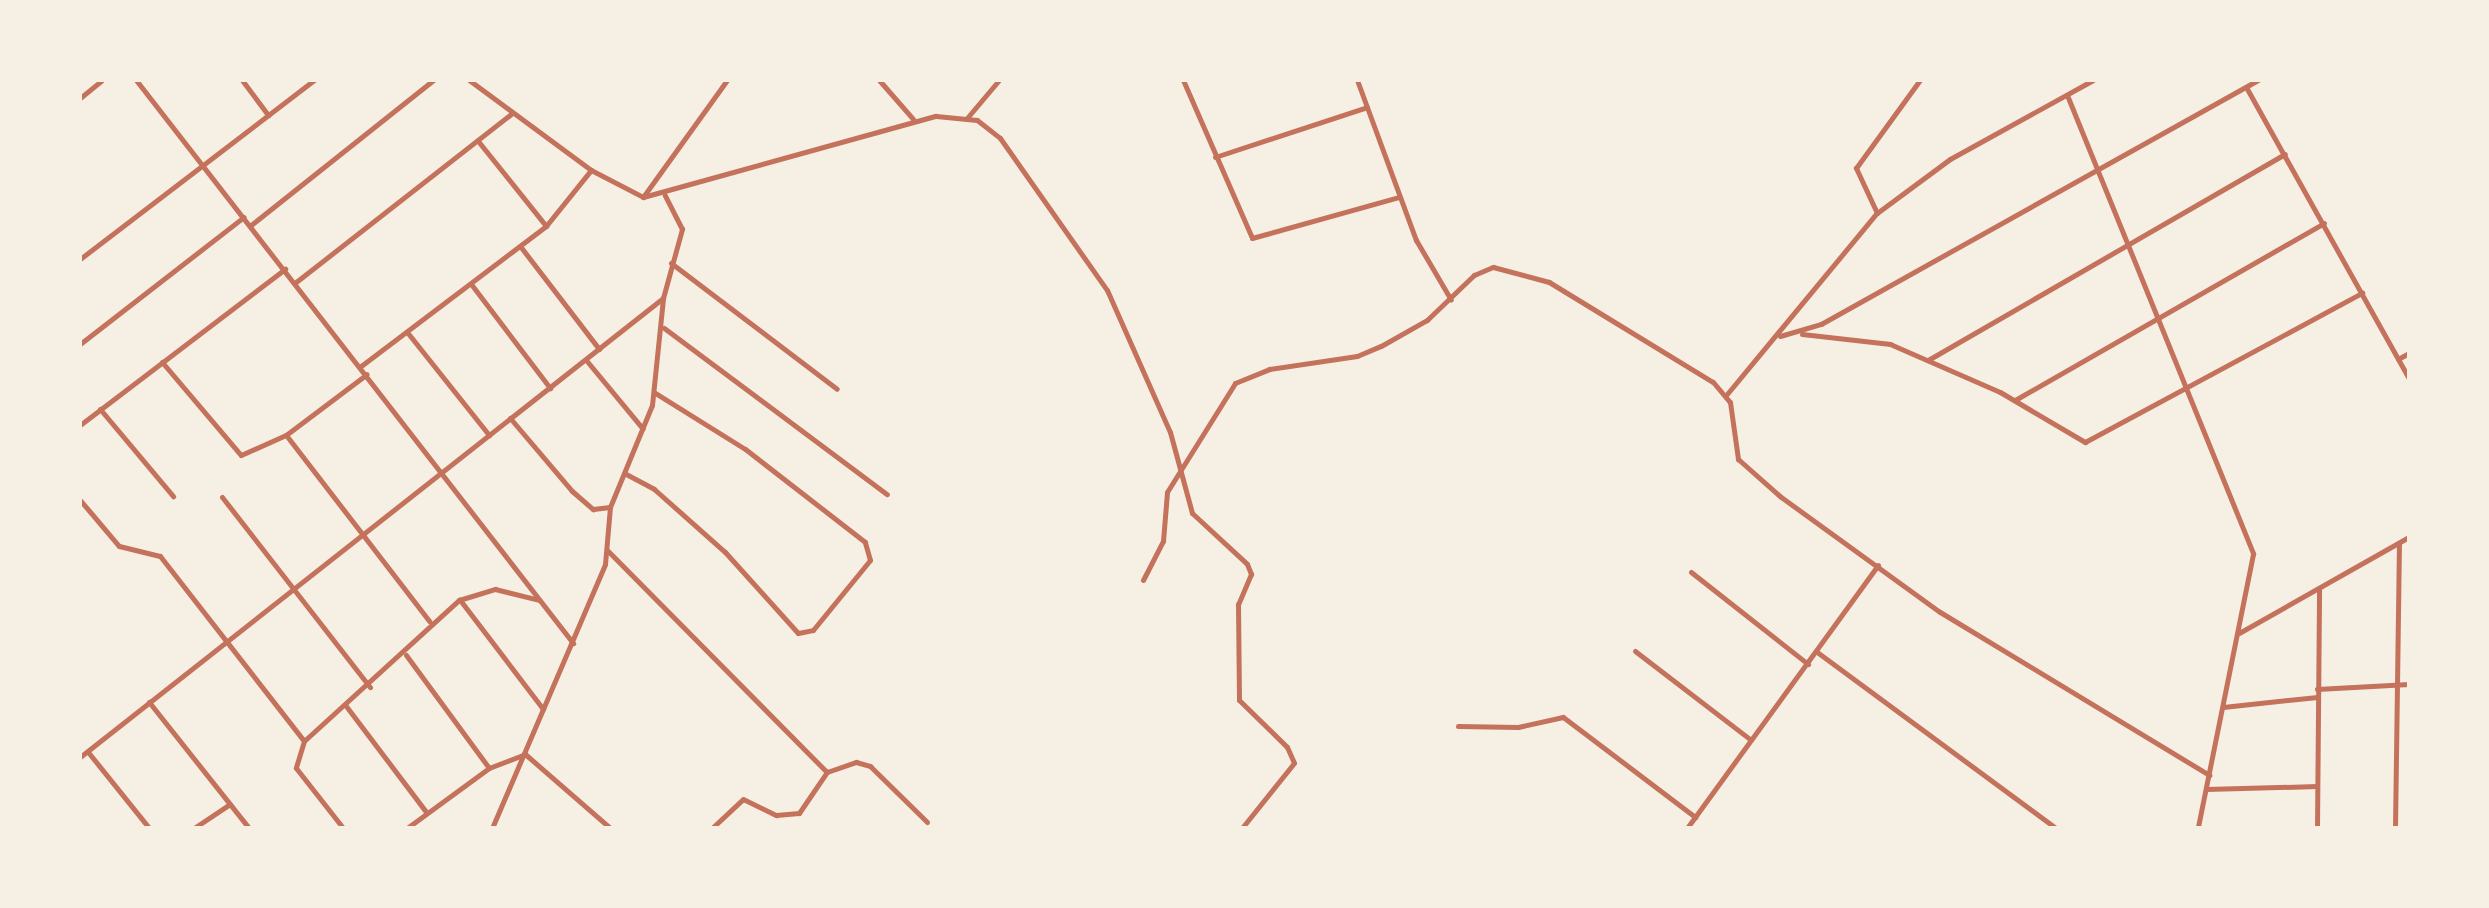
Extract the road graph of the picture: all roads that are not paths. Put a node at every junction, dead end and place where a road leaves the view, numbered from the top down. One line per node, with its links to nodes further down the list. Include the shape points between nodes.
1 (102, 80): 17 (street)
2 (136, 80): 26 (street)
3 (242, 80): 20 (street)
4 (314, 80): 20 (street)
5 (433, 80): 35 (street)
6 (469, 80): 19 (street)
7 (727, 80): 30 (street)
8 (879, 80): 22 (street)
9 (1000, 80): 21 (street)
10 (1183, 80): 25 (street)
11 (1357, 80): 18 (street)
12 (1920, 80): 32 (street, via 1856,168)
13 (2093, 80): 16 (street)
14 (2258, 80): 15 (street)
15 (2246, 87): 24 (street); 28 (street)
16 (2067, 95): 28 (street); 32 (street, via 1950,159)
17 (80, 98)
18 (1367, 107): 25 (street); 31 (street)
19 (512, 113): 23 (street); 27 (street)
20 (268, 115): 26 (street)
21 (967, 118): 22 (street); 74 (street, via 1000,138 1029,172 1108,290)
22 (914, 120): 29 (street)
23 (478, 140): 36 (street); 42 (street)
24 (2285, 154): 34 (street); 37 (street)
25 (1215, 157): 31 (street, via 1252,238)
26 (208, 166): 33 (street); 39 (street)
27 (591, 170): 30 (street); 36 (street)
28 (2097, 170): 37 (street); 50 (street)
29 (665, 195): 30 (street); 40 (street, via 682,230)
30 (643, 196)
31 (1399, 197): 46 (street)
32 (1877, 213): 51 (street)
33 (244, 216): 35 (street); 52 (street)
34 (2324, 223): 44 (street); 47 (street)
35 (251, 225): 41 (street)
36 (546, 226): 38 (street)
37 (2128, 244): 47 (street); 57 (street)
38 (520, 246): 43 (street); 53 (street)
39 (80, 259)
40 (670, 263): 45 (street); 63 (street)
41 (285, 269): 42 (street); 58 (street)
42 (296, 282): 59 (street)
43 (471, 284): 49 (street); 62 (street)
44 (2362, 293): 55 (street); 64 (street)
45 (663, 298): 48 (street); 53 (street)
46 (1451, 300): 66 (street, via 1484,268 1549,282); 74 (street, via 1357,356 1247,374 1217,408)
47 (2157, 315): 64 (street); 67 (street)
48 (664, 328): 65 (street); 77 (street)
49 (407, 332): 59 (street); 73 (street)
50 (1802, 334): 51 (street); 57 (street, via 1873,339)
51 (1780, 336): 66 (street)
52 (80, 344)
53 (599, 349): 56 (street)
54 (2409, 353): 55 (street)
55 (2398, 359): 61 (street)
56 (586, 360): 62 (street); 71 (street)
57 (1928, 360): 67 (street)
58 (162, 362): 68 (street); 72 (street, via 231,451 252,454)
59 (361, 366): 60 (street)
60 (367, 374): 72 (street); 75 (street)
61 (2409, 379)
62 (550, 388): 69 (street)
63 (837, 389)
64 (2188, 392): 67 (street, via 2086,442); 94 (street, via 2254,554)
65 (655, 393): 71 (street); 76 (street, via 745,449 865,542 870,560 813,630 798,633 726,552 654,489)
66 (1727, 394): 86 (street, via 1738,459)
67 (2015, 400)
68 (100, 409): 70 (street); 78 (street)
69 (510, 418): 73 (street); 81 (street, via 572,490 593,508)
70 (80, 424)
71 (643, 429): 76 (street)
72 (286, 435): 82 (street)
73 (489, 435): 75 (street)
74 (1181, 471): 88 (street, via 1166,492 1163,541); 132 (street, via 1199,523 1242,556 1251,574 1238,604 1239,700 1293,755 1290,772)
75 (436, 472): 82 (street); 92 (street)
76 (625, 474): 81 (street)
77 (887, 494)
78 (173, 496)
79 (222, 497): 89 (street)
80 (80, 500): 95 (street, via 119,546 160,556)
81 (610, 507): 85 (street)
82 (361, 534): 89 (street); 93 (street)
83 (2409, 537): 84 (street)
84 (2399, 543): 90 (street); 102 (street)
85 (608, 550): 96 (street); 116 (street)
86 (1878, 565): 98 (street); 117 (street, via 1940,612)
87 (1691, 572): 100 (street)
88 (1143, 580)
89 (293, 588): 95 (street); 103 (street)
90 (2319, 588): 94 (street); 104 (street)
91 (460, 600): 92 (street, via 494,589); 93 (street); 108 (street)
92 (540, 600): 96 (street)
93 (429, 621): 99 (street)
94 (2239, 633): 107 (street)
95 (225, 642): 105 (street); 111 (street)
96 (574, 642): 108 (street)
97 (1635, 651): 110 (street)
98 (1817, 652): 100 (street); 134 (street)
99 (406, 655): 103 (street); 115 (street)
100 (1808, 664): 110 (street)
101 (2409, 684): 102 (street)
102 (2397, 685): 104 (street); 137 (street)
103 (370, 687): 106 (street)
104 (2317, 693): 107 (street); 118 (street)
105 (149, 702): 112 (street); 120 (street)
106 (346, 706): 111 (street); 121 (street)
107 (2223, 707): 117 (street)
108 (543, 709): 113 (street)
109 (1458, 726): 122 (street, via 1518,726 1563,717)
110 (1751, 740): 122 (street)
111 (304, 741): 127 (street, via 296,768)
112 (88, 751): 114 (street); 124 (street)
113 (525, 754): 115 (street); 129 (street); 130 (street)
114 (80, 757)
115 (489, 768): 121 (street)
116 (827, 772): 123 (street, via 844,763 870,766); 131 (street, via 799,813 776,815 743,800)
117 (2209, 775): 119 (street)
118 (2317, 786): 119 (street); 136 (street)
119 (2206, 790): 135 (street)
120 (230, 804): 125 (street); 126 (street)
121 (427, 813): 128 (street)
122 (1695, 818): 133 (street)
123 (928, 822)
124 (149, 828)
125 (194, 828)
126 (249, 828)
127 (343, 828)
128 (407, 828)
129 (492, 828)
130 (610, 828)
131 (712, 828)
132 (1242, 828)
133 (1688, 828)
134 (2056, 828)
135 (2198, 828)
136 (2317, 828)
137 (2395, 828)

